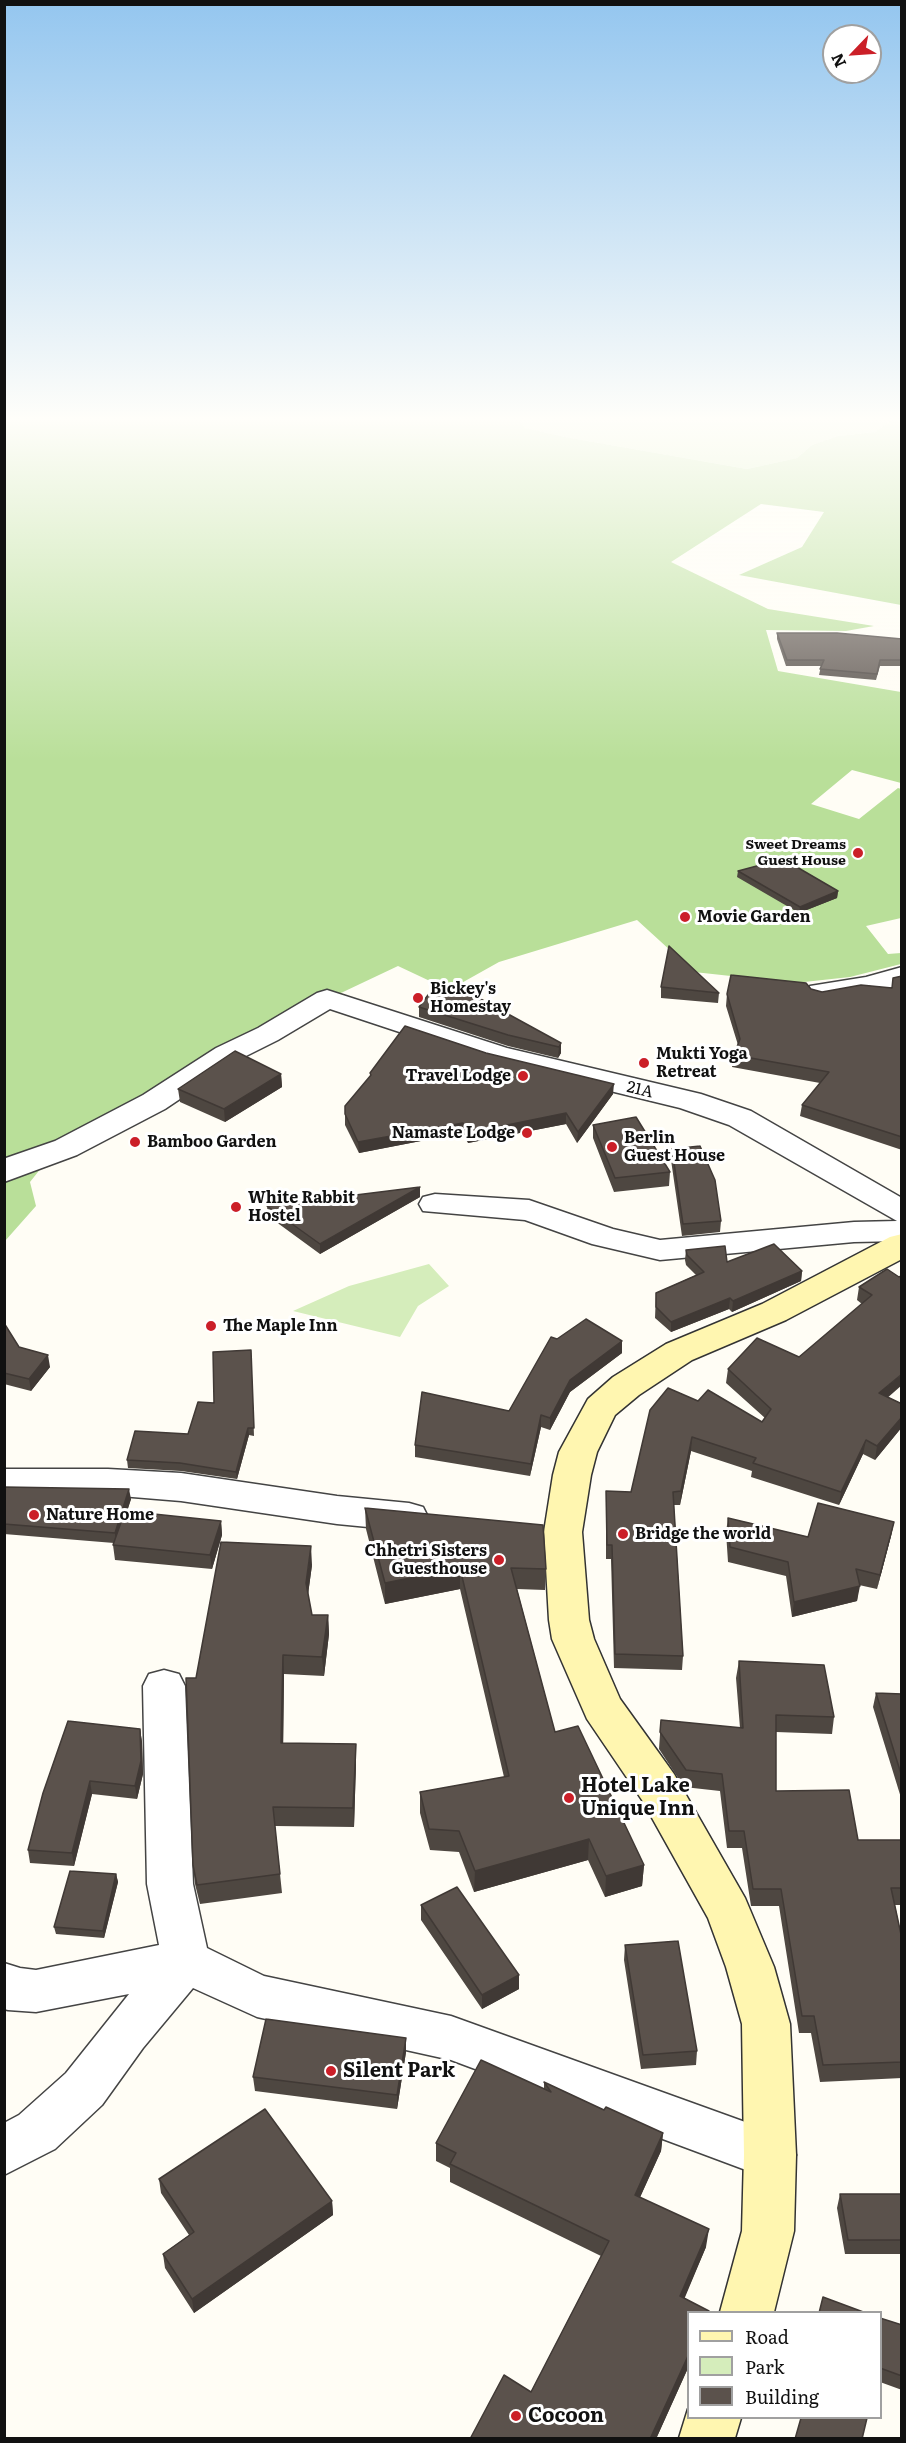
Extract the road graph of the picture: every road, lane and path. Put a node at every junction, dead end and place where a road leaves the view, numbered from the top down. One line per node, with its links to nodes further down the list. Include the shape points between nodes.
1 (902, 975): 2 (street, via 869,985)
2 (820, 992)
3 (4, 1173): 5 (street, 21A / 21A, via 66,1149 154,1102 227,1054 327,999 498,1055 690,1101 740,1118)
4 (435, 1204): 6 (street, via 530,1210 604,1237 660,1250)
5 (902, 1212)
6 (902, 1231)
7 (902, 1244): 14 (main road, via 774,1312 679,1352 626,1386 601,1408 546,1530 569,1620 602,1707 658,1787 696,1851 729,1912 750,1967 766,2024)
8 (4, 1482): 9 (street, via 108,1482 181,1488)
9 (444, 1520)
10 (164, 1686): 11 (street, via 170,1884)
11 (186, 1961): 12 (street, via 36,1991 8,1989); 13 (street, via 84,2089 37,2132); 14 (street, via 257,1996 451,2038)
12 (4, 1984)
13 (4, 2151)
14 (770, 2156): 15 (main road, via 768,2231)
15 (748, 2311)
16 (714, 2419): 17 (main road)
17 (707, 2439)

